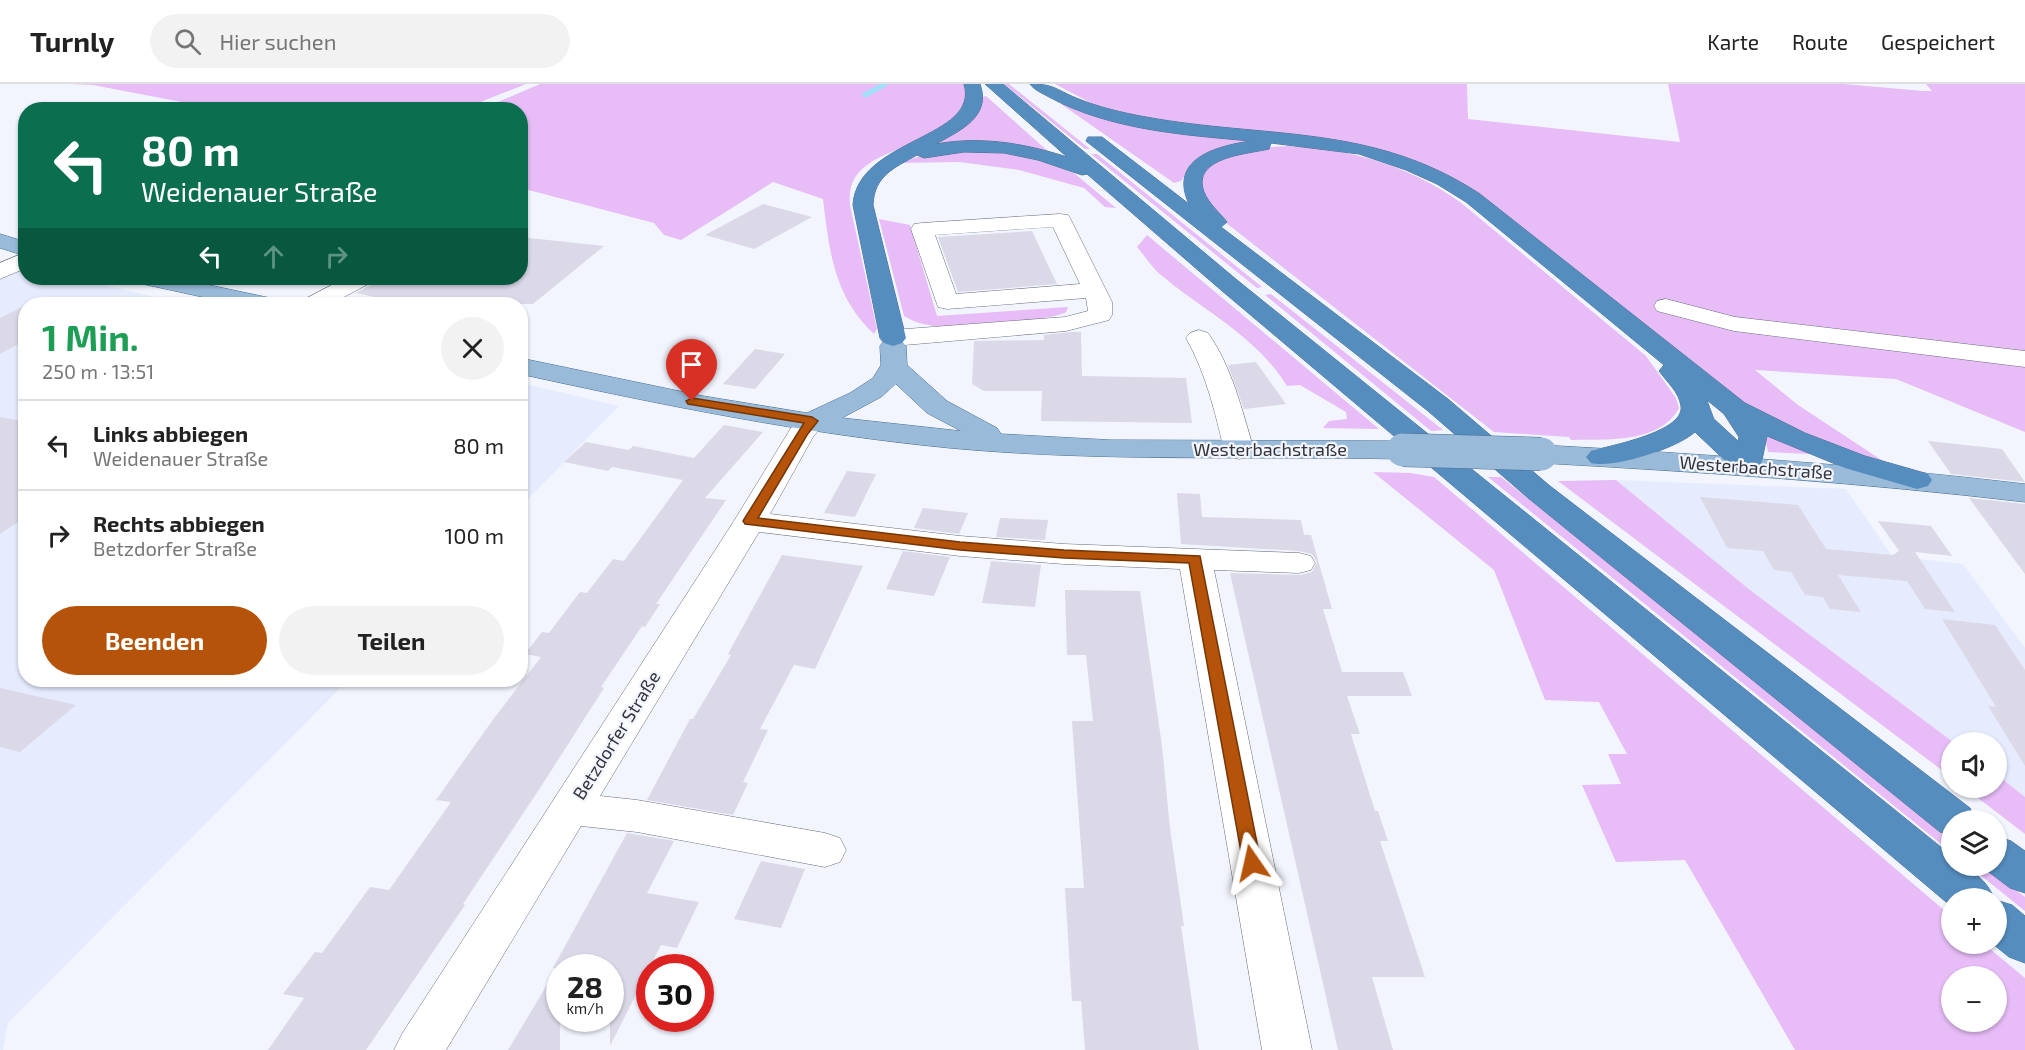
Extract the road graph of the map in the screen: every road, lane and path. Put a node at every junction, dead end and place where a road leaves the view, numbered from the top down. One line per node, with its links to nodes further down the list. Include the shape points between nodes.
1 (972, 84): 5 (highway, via 974,103 963,121)
2 (993, 84): 6 (highway)
3 (1021, 84): 10 (highway)
4 (1038, 84): 25 (highway, via 1069,101 1118,116 1348,146 1425,170 1473,198)
5 (902, 157): 6 (highway, via 953,147 1012,148 1059,159); 20 (highway, via 874,173 866,183 863,198)
6 (1109, 181): 42 (highway, via 1229,285)
7 (0, 243): 8 (main road)
8 (18, 249)
9 (18, 254): 12 (street)
10 (1241, 255): 26 (highway, via 1195,198 1193,176 1206,160 1249,146 1296,144 1339,148 1386,159 1457,195 1554,272 1671,370 1689,391); 38 (highway, via 1438,405 1539,492)
11 (18, 258): 13 (street)
12 (0, 259)
13 (0, 272)
14 (178, 285): 17 (main road)
15 (349, 285): 18 (street)
16 (1094, 290): 16 (street, via 947,302 922,229 1060,220); 20 (street, via 1100,302 1100,315 1066,324)
17 (234, 297)
18 (327, 297)
19 (1666, 306): 22 (street, via 1734,324)
20 (892, 338): 23 (main road)
21 (1199, 338): 29 (street, via 1227,405)
22 (2025, 359)
23 (894, 367): 27 (main road, via 877,388); 28 (main road, via 951,417)
24 (528, 368): 27 (main road, Westerbachstraße)
25 (1735, 409): 31 (highway, via 1753,437); 32 (highway, via 1795,439)
26 (1695, 410): 30 (highway, via 1691,421 1661,440); 31 (highway, via 1703,424)
27 (812, 421): 28 (main road, Westerbachstraße); 34 (street, Betzdorfer Straße)
28 (1013, 444): 29 (main road, Westerbachstraße)
29 (1239, 450): 30 (main road, Westerbachstraße, bridge)
30 (1601, 457): 31 (main road, Westerbachstraße)
31 (1746, 465): 32 (main road, Westerbachstraße)
32 (1917, 480): 33 (main road, Westerbachstraße)
33 (2025, 493)
34 (750, 521): 35 (street, via 971,547); 37 (street, Betzdorfer Straße)
35 (1195, 559): 36 (street); 46 (street)
36 (1299, 563)
37 (570, 809): 39 (street, via 637,816); 45 (street, Betzdorfer Straße)
38 (1942, 810)
39 (825, 850)
40 (2007, 861): 41 (highway)
41 (2025, 875)
42 (1960, 888)
43 (2007, 928): 44 (highway)
44 (2025, 943)
45 (419, 1050)
46 (1287, 1050)

